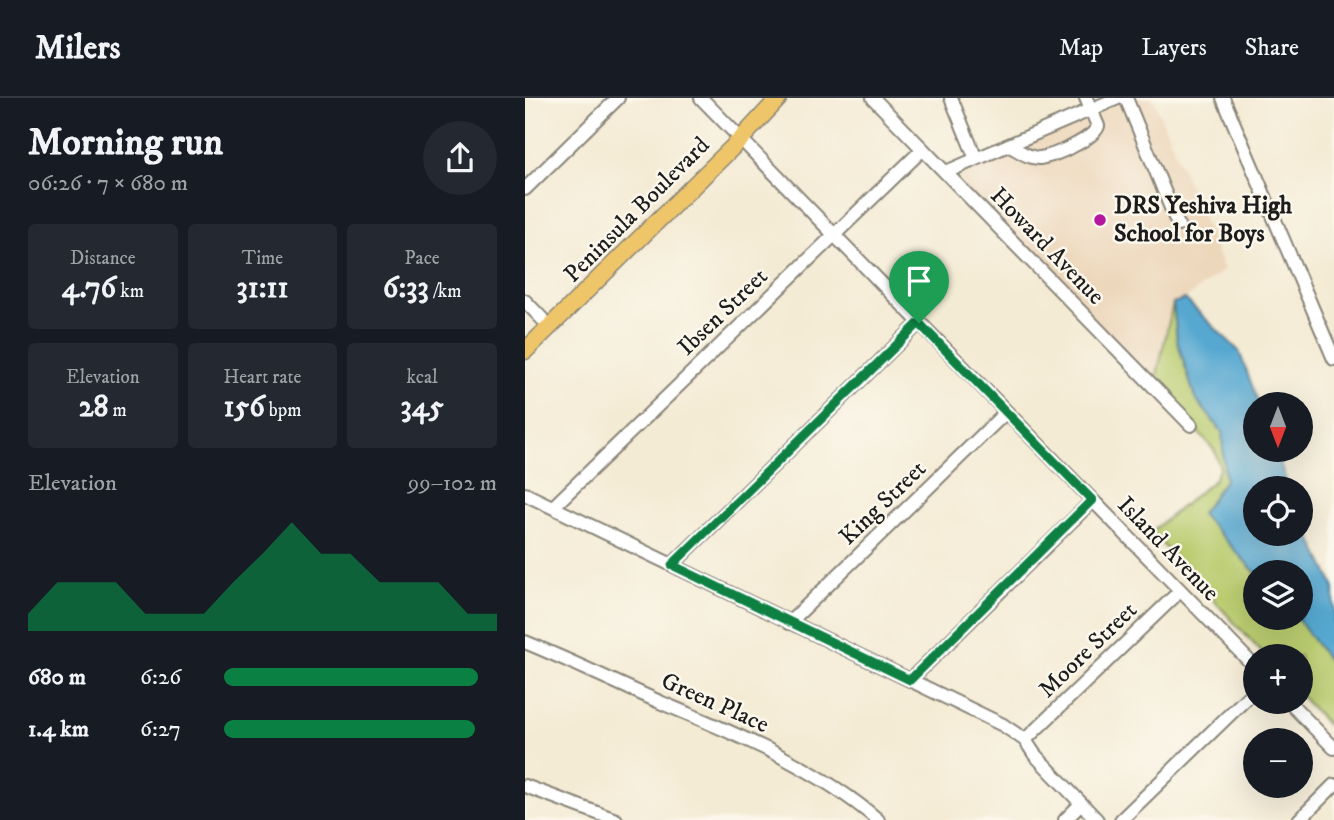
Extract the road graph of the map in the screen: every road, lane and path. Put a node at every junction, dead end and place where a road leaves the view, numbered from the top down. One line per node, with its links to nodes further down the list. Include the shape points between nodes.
1 (618, 98): 15 (street)
2 (701, 98): 10 (street, Island Avenue)
3 (779, 98): 10 (main road, Peninsula Boulevard)
4 (873, 98): 12 (street, Howard Avenue)
5 (951, 98): 13 (street)
6 (1118, 98): 9 (street)
7 (1126, 98): 16 (street)
8 (1223, 98): 22 (street)
9 (1088, 104): 11 (street); 11 (street, via 1098,125 1089,139 1042,158)
10 (741, 139): 17 (street, Island Avenue); 20 (main road, Peninsula Boulevard)
11 (1009, 145): 13 (street)
12 (923, 149): 14 (street, Howard Avenue); 17 (street, Ibsen Street)
13 (976, 159): 14 (street)
14 (946, 172): 24 (street, Howard Avenue)
15 (525, 188)
16 (1178, 225)
17 (833, 234): 19 (street, Island Avenue); 27 (street, Ibsen Street)
18 (525, 301): 20 (street)
19 (919, 323): 23 (street, Island Avenue); 28 (street)
20 (550, 327): 21 (main road, Peninsula Boulevard)
21 (525, 351)
22 (1334, 359)
23 (1006, 412): 26 (street, Island Avenue); 30 (street, King Street)
24 (1191, 425)
25 (525, 494): 27 (street)
26 (1092, 500): 29 (street, Island Avenue); 33 (street)
27 (553, 507): 28 (street)
28 (672, 565): 30 (street)
29 (1180, 591): 32 (street, Island Avenue); 36 (street, Moore Street)
30 (789, 623): 33 (street)
31 (525, 642): 42 (street, Green Place, via 748,739 801,766)
32 (1243, 655)
33 (910, 680): 36 (street)
34 (1243, 702): 45 (street)
35 (1301, 714): 37 (street)
36 (1025, 740): 40 (street)
37 (1334, 748)
38 (1334, 785): 46 (street)
39 (525, 786): 41 (street)
40 (1081, 804): 43 (street); 44 (street)
41 (616, 820)
42 (878, 820)
43 (1065, 820)
44 (1097, 820)
45 (1121, 820)
46 (1299, 820)

